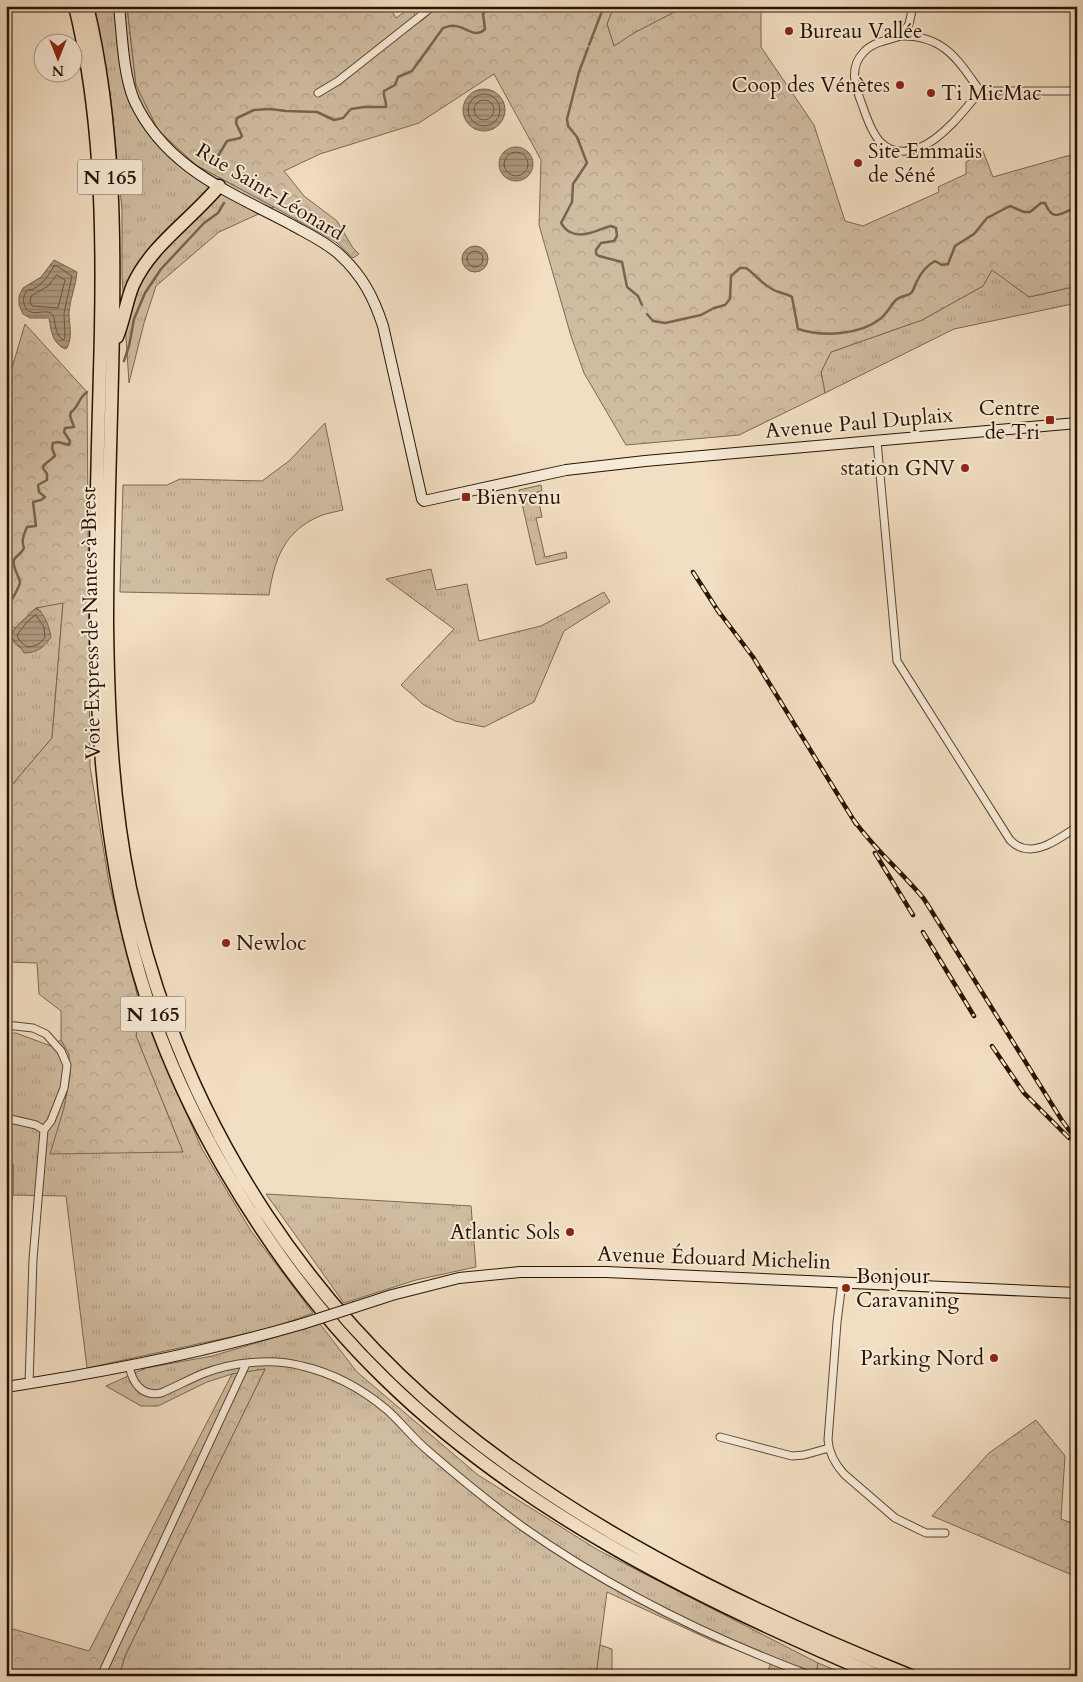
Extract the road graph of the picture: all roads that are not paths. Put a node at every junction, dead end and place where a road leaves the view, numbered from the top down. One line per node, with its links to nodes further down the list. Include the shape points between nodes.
1 (75, 6): 32 (highway, Voie Express de Nantes à Brest / N 165, via 98,156 102,302 96,610 104,792 112,852 132,948 158,1028 187,1099 239,1195 310,1296 381,1375 454,1440 531,1496 641,1563 730,1609)
2 (87, 6): 13 (highway, Voie Express de Nantes à Brest / N 165, via 101,81 109,156 113,236)
3 (119, 6): 10 (main road, Rue Saint-Léonard, via 126,66 134,99 147,124 174,156)
4 (433, 6): 9 (street)
5 (912, 6): 6 (street, via 909,24)
6 (901, 36): 7 (street, via 919,37 942,46); 7 (street, via 868,48 855,69 855,82 872,133 883,145 900,151 919,148 934,140)
7 (980, 91): 8 (street)
8 (1077, 91)
9 (318, 93)
10 (220, 186): 13 (highway, via 143,267 133,284); 16 (main road, Rue Saint-Léonard, via 320,240 358,273 377,306 383,326)
11 (6, 335): 12 (street)
12 (6, 341)
13 (112, 349): 33 (highway, Voie Express de Nantes à Brest / N 165, via 108,670 114,768 125,858 140,931 171,1030 201,1100 250,1190 294,1254 363,1339 414,1390 502,1461 580,1513 665,1562 773,1616)
14 (1077, 423): 15 (main road, Avenue Paul Duplaix)
15 (877, 440): 16 (main road, Avenue Paul Duplaix, via 566,470); 17 (street, via 897,661 1010,840 1021,848 1031,849 1048,844)
16 (424, 501)
17 (1077, 827)
18 (6, 1024): 20 (street, via 33,1028 46,1034 61,1051 67,1065 64,1088)
19 (6, 1118): 20 (street)
20 (44, 1130): 25 (street, via 33,1260)
21 (842, 1282): 22 (main road, Avenue Édouard Michelin); 24 (main road, Avenue Édouard Michelin, bridge, via 606,1272 520,1272 459,1278 225,1345); 28 (street)
22 (1077, 1293)
23 (246, 1364): 24 (street, via 213,1370 153,1395 140,1389 133,1380); 30 (street, via 300,1365 331,1375 355,1388 386,1410 474,1489 562,1554 660,1611); 31 (street)
24 (129, 1365): 25 (main road, Avenue Édouard Michelin)
25 (29, 1384): 26 (main road, Avenue Édouard Michelin)
26 (6, 1387)
27 (720, 1437): 28 (street, via 792,1456)
28 (829, 1448): 29 (street, via 838,1468 895,1518 926,1532)
29 (945, 1534)
30 (807, 1675)
31 (101, 1676)
32 (880, 1676)
33 (911, 1676)

